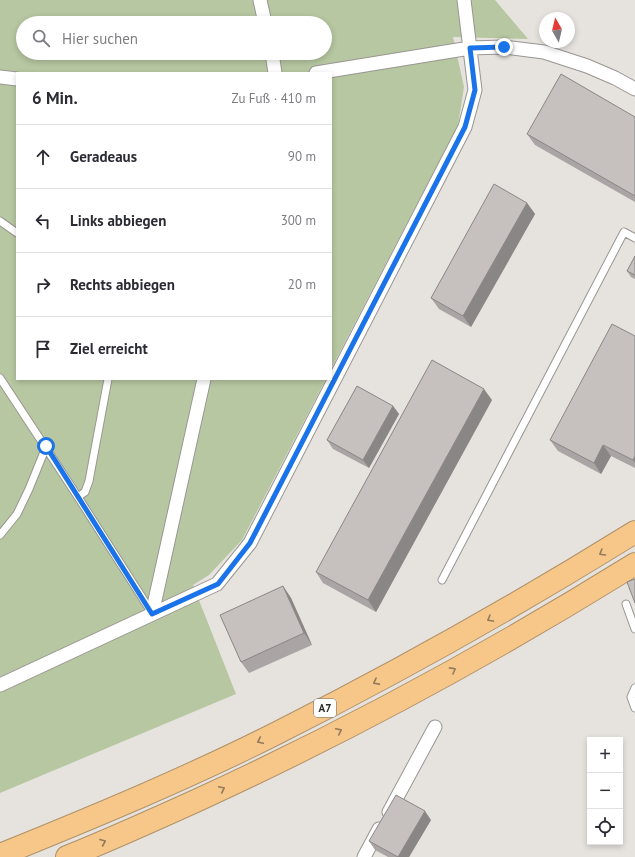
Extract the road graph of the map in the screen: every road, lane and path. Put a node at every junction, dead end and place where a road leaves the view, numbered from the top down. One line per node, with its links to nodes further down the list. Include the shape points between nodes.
1 (260, 0): 3 (street)
2 (464, 0): 4 (street)
3 (263, 16)
4 (470, 48): 7 (street); 10 (street, via 504,47 544,52 616,78); 24 (street, via 475,90 465,127 250,543 218,584)
5 (273, 60): 6 (street)
6 (275, 72)
7 (322, 72)
8 (0, 77): 9 (street)
9 (16, 79)
10 (635, 89)
11 (0, 221): 12 (lane)
12 (16, 232)
13 (635, 238): 22 (lane, via 624,232)
14 (0, 378): 17 (lane)
15 (108, 380): 18 (lane, via 89,481 85,492)
16 (204, 380): 24 (street)
17 (46, 446): 18 (lane); 20 (lane, via 20,508)
18 (78, 497): 24 (lane)
19 (635, 532): 30 (highway, A7, one-way to 30, via 416,661 278,733 123,804)
20 (0, 535)
21 (635, 564): 31 (highway, A7, one-way to 21, via 223,788 360,721 508,639)
22 (442, 580)
23 (626, 604): 25 (lane)
24 (152, 614): 26 (street)
25 (635, 629)
26 (0, 686)
27 (635, 688): 28 (lane, via 631,697)
28 (635, 708)
29 (435, 727): 32 (street)
30 (0, 855)
31 (67, 857)
32 (364, 857)

